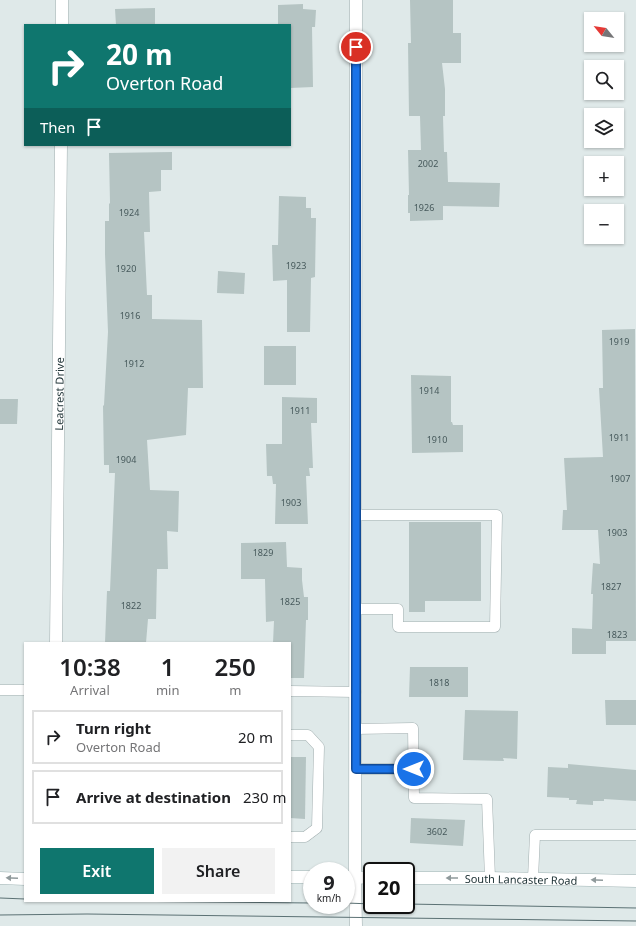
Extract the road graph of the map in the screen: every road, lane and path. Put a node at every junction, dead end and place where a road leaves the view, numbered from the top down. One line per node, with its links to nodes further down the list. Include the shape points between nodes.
1 (62, 0): 3 (street)
2 (356, 0): 5 (street)
3 (62, 24)
4 (61, 146): 7 (street, Leacrest Drive)
5 (356, 515): 6 (street); 6 (lane, via 497,515 495,627 398,627 398,609)
6 (356, 609): 11 (street)
7 (56, 642)
8 (0, 690): 9 (lane)
9 (24, 690)
10 (291, 692): 11 (lane)
11 (356, 692): 12 (street)
12 (355, 728): 14 (street); 15 (lane, via 413,728)
13 (291, 734): 17 (lane, via 308,735 318,747 317,828 305,837)
14 (356, 769): 15 (lane); 18 (street)
15 (414, 769): 23 (lane, via 414,798 487,799)
16 (636, 835): 24 (lane, via 535,835)
17 (291, 837)
18 (351, 862)
19 (291, 877): 20 (street)
20 (303, 877)
21 (0, 878): 25 (street, one-way to 21)
22 (415, 878): 23 (street, South Lancaster Road, one-way to 22)
23 (490, 878): 24 (street, South Lancaster Road)
24 (533, 878): 26 (street, South Lancaster Road, one-way to 24)
25 (24, 879)
26 (636, 881)
27 (355, 914): 28 (street)
28 (356, 926)

